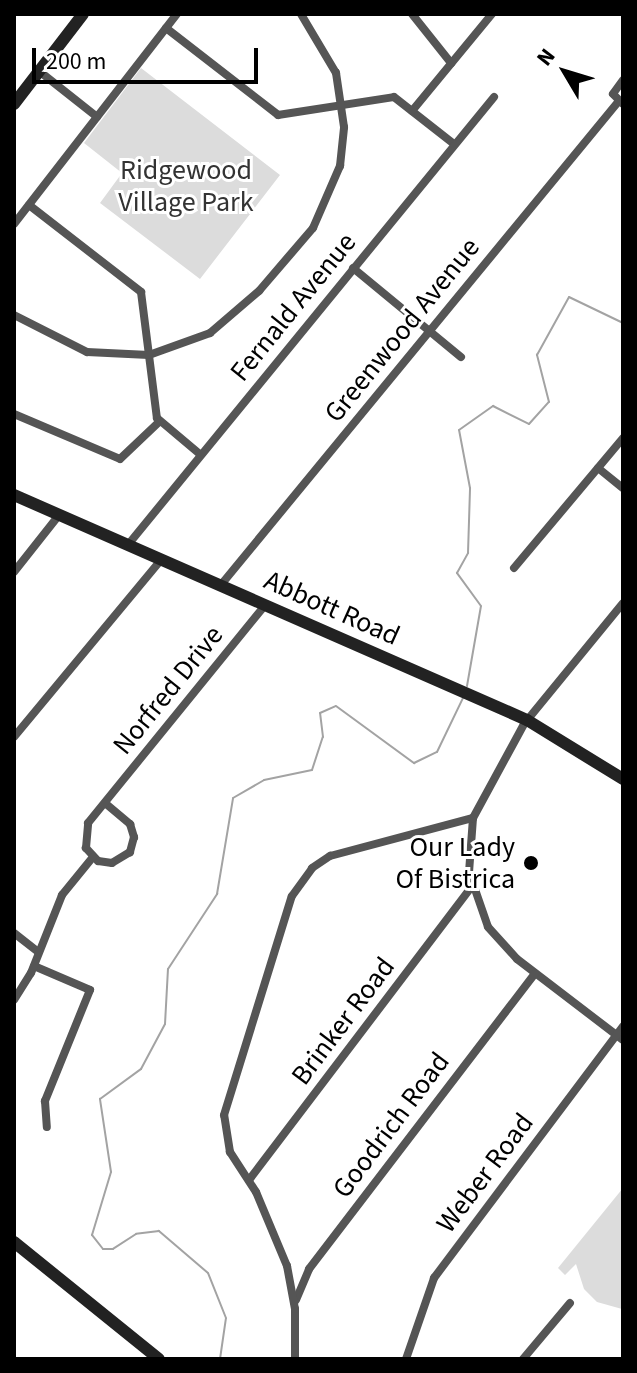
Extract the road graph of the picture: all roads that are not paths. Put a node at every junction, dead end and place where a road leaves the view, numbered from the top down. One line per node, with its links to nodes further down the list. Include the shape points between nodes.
1 (83, 14): 8 (street)
2 (177, 14): 6 (street)
3 (301, 14): 13 (street, via 333,64)
4 (412, 14): 7 (street)
5 (492, 14): 7 (street)
6 (166, 28): 13 (street, via 278,115); 15 (street)
7 (451, 63): 14 (street)
8 (39, 71): 12 (street); 15 (street)
9 (623, 80): 11 (street, Greenwood Avenue, via 613,89)
10 (494, 97): 16 (street, Fernald Avenue)
11 (620, 103): 21 (street, Greenwood Avenue)
12 (14, 104)
13 (342, 106): 14 (street, via 394,97); 22 (street, via 340,166 313,228 234,317 192,342)
14 (412, 111): 16 (street)
15 (97, 117): 17 (street)
16 (454, 144): 19 (street, Fernald Avenue)
17 (29, 205): 18 (street); 22 (street, via 141,292)
18 (14, 224)
19 (353, 268): 21 (street); 27 (street, Fernald Avenue)
20 (14, 315): 22 (street, via 87,352)
21 (430, 331): 23 (street); 36 (street, Greenwood Avenue)
22 (149, 355): 25 (street)
23 (461, 357)
24 (14, 414): 25 (street, via 120,459)
25 (160, 421): 27 (street)
26 (623, 438): 28 (street)
27 (201, 455): 32 (street, Fernald Avenue)
28 (598, 468): 29 (street); 34 (street)
29 (623, 488)
30 (14, 495): 31 (street, Abbott Road)
31 (59, 515): 32 (street, Abbott Road); 35 (street)
32 (127, 546): 33 (street, Abbott Road)
33 (161, 560): 36 (street, Abbott Road); 40 (street)
34 (514, 568)
35 (14, 572)
36 (220, 586): 38 (street, Abbott Road)
37 (623, 603): 39 (street)
38 (265, 605): 39 (street, Abbott Road); 42 (street, Norfred Drive)
39 (527, 720): 41 (street, Abbott Road); 43 (street)
40 (14, 737)
41 (622, 776)
42 (105, 803): 44 (street, Norfred Drive, via 85,828 84,843); 44 (street, via 130,824 133,846 112,863)
43 (473, 818): 45 (street, via 468,848); 54 (street, via 330,856 312,868 295,892 225,1104 230,1152)
44 (93, 857): 47 (street, via 62,895)
45 (471, 888): 49 (street, via 498,940); 54 (street, Brinker Road)
46 (14, 933): 47 (street)
47 (38, 952): 48 (street)
48 (34, 966): 50 (street); 53 (street, via 90,990 45,1101)
49 (535, 973): 52 (street); 57 (street, Goodrich Road, via 309,1269)
50 (14, 1000)
51 (623, 1026): 52 (street, Weber Road)
52 (620, 1037): 60 (street, Weber Road, via 434,1278)
53 (47, 1127)
54 (249, 1180): 57 (street, via 282,1250)
55 (14, 1242): 58 (street)
56 (570, 1303): 61 (street)
57 (295, 1309): 59 (street)
58 (159, 1359)
59 (295, 1359)
60 (406, 1359)
61 (523, 1359)

